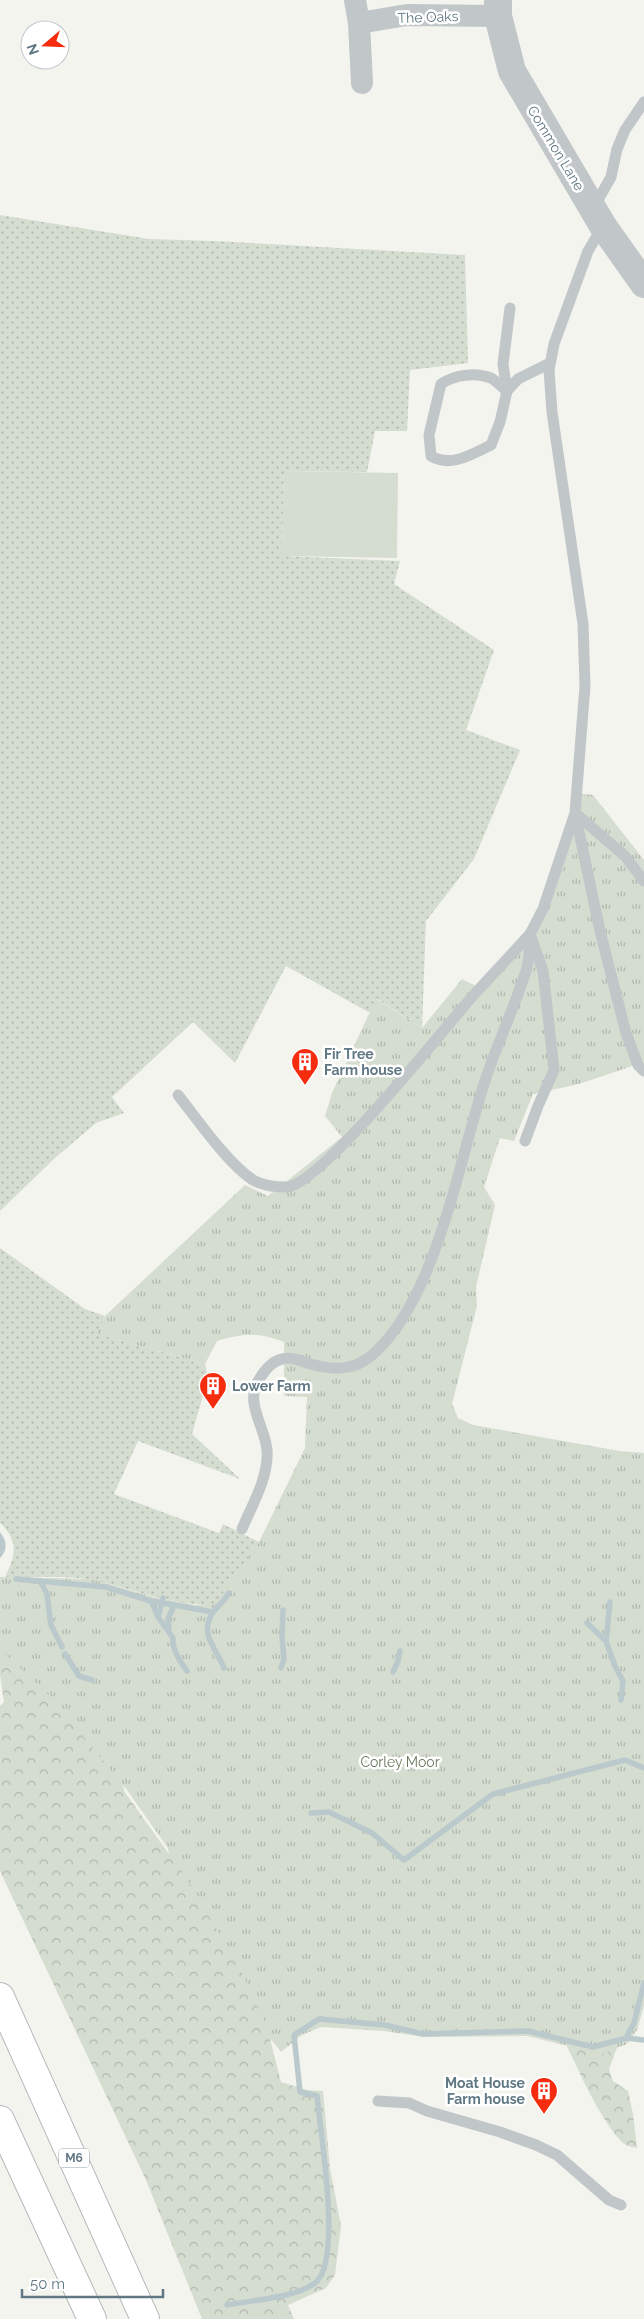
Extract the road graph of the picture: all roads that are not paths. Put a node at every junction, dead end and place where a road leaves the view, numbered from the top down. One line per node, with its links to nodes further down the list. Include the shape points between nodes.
1 (355, 0): 3 (street)
2 (498, 8): 3 (street, The Oaks, via 407,15); 6 (street, Common Lane, via 512,71)
3 (359, 23): 4 (street)
4 (362, 83)
5 (644, 102): 6 (lane, via 625,130 617,149)
6 (598, 217): 7 (street, Common Lane); 9 (lane)
7 (644, 284)
8 (510, 308): 10 (lane, via 503,364)
9 (550, 363): 10 (lane, via 518,379); 11 (lane, via 552,412 582,624 585,686)
10 (507, 391): 10 (lane, via 491,445 463,458 440,462 431,456 429,435 441,384 450,378 469,375 491,378)
11 (575, 814): 12 (lane, via 625,856); 13 (lane, via 543,909); 14 (lane, via 626,1033 638,1065)
12 (644, 881)
13 (530, 934): 15 (lane, via 328,1160 289,1187 254,1180 229,1157); 16 (lane, via 543,971 554,1070); 17 (lane, via 527,970 484,1082 449,1206 422,1281 388,1340 369,1358 352,1368 334,1369 290,1358 280,1359 270,1365 258,1380 253,1402 267,1451 264,1474)
14 (644, 1071)
15 (178, 1095)
16 (525, 1142)
17 (242, 1528)
18 (0, 1997): 23 (highway, M6)
19 (378, 2101): 21 (lane, via 409,2104 536,2146 557,2155 609,2200)
20 (0, 2120): 22 (highway)
21 (621, 2205)
22 (92, 2319)
23 (145, 2319)

